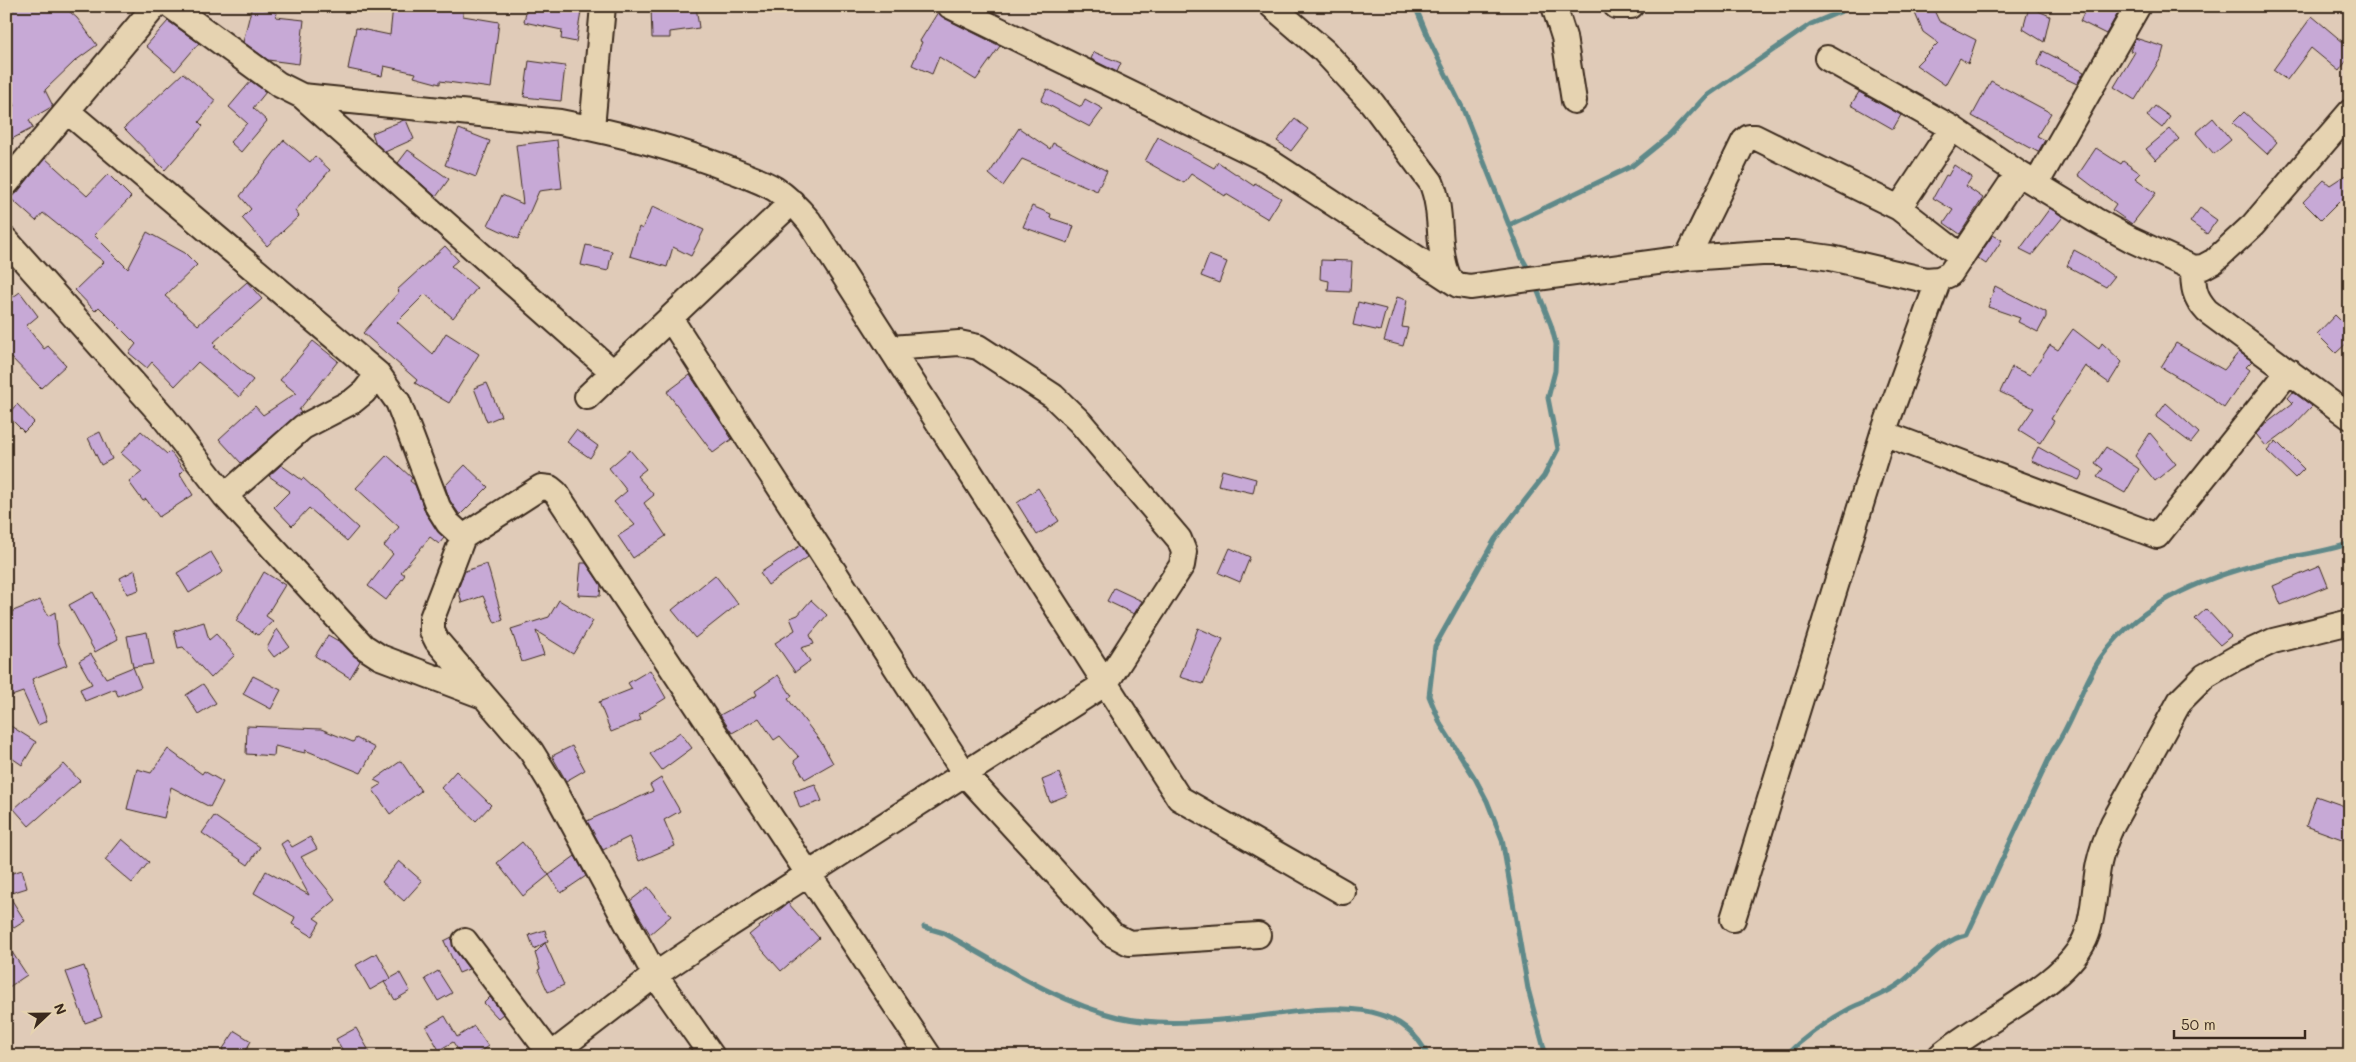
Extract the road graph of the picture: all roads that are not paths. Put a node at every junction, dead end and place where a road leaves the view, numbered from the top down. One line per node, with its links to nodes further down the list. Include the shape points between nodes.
1 (155, 6): 15 (street)
2 (171, 6): 13 (street, via 278,84)
3 (603, 6): 17 (street)
4 (950, 6): 27 (street, via 1267,160)
5 (1272, 6): 27 (street, via 1324,51 1372,103 1431,182 1436,194 1443,264)
6 (1554, 6): 11 (street)
7 (1574, 6): 11 (street)
8 (1616, 6): 9 (street)
9 (1631, 6)
10 (2138, 6): 19 (street)
11 (1564, 37): 14 (street)
12 (1827, 58): 18 (street)
13 (302, 96): 17 (street); 32 (street)
14 (1574, 101)
15 (67, 111): 20 (street); 33 (street)
16 (2350, 112): 26 (street, via 2253,225 2214,261)
17 (592, 128): 21 (street, via 696,156 760,181)
18 (1952, 128): 19 (street); 22 (street)
19 (2027, 179): 24 (street); 26 (street, via 2124,236)
20 (6, 184)
21 (792, 202): 29 (street); 30 (street, via 809,221)
22 (1899, 208): 24 (street); 25 (street, via 1755,137 1749,137 1744,141)
23 (6, 240): 37 (street, via 160,414)
24 (1962, 256): 28 (street, via 1950,274)
25 (1687, 258): 27 (street, via 1470,287 1458,285); 28 (street, via 1795,253 1926,280)
26 (2193, 268): 31 (street, via 2193,291 2207,311)
27 (1448, 276)
28 (1939, 279): 36 (street)
29 (670, 318): 32 (street); 42 (street)
30 (891, 348): 40 (street); 40 (street, via 970,344 1024,376 1053,396 1080,422 1179,539 1184,552 1182,565)
31 (2289, 371): 35 (street); 36 (street, via 2157,536)
32 (613, 372): 34 (street)
33 (378, 374): 37 (street, via 353,401 303,426); 38 (street, via 398,402 438,507 448,523)
34 (587, 397)
35 (2350, 417)
36 (1883, 433): 45 (street)
37 (225, 496): 41 (street, via 363,646 380,656)
38 (463, 537): 41 (street, via 432,618 432,630 437,641); 43 (street, via 541,487 556,493)
39 (2350, 622): 52 (street, via 2273,640 2205,676 2180,701 2105,842 2087,934 2077,954 2043,985)
40 (1106, 683): 42 (street); 44 (street, via 1179,798)
41 (486, 697): 48 (street, via 531,751 552,785)
42 (965, 774): 43 (street); 46 (street, via 1120,940 1129,943)
43 (809, 876): 48 (street); 51 (street)
44 (1343, 892)
45 (1733, 919)
46 (1258, 935)
47 (465, 941): 49 (street)
48 (655, 975): 49 (street); 50 (street)
49 (551, 1055)
50 (712, 1056)
51 (929, 1056)
52 (1940, 1056)

